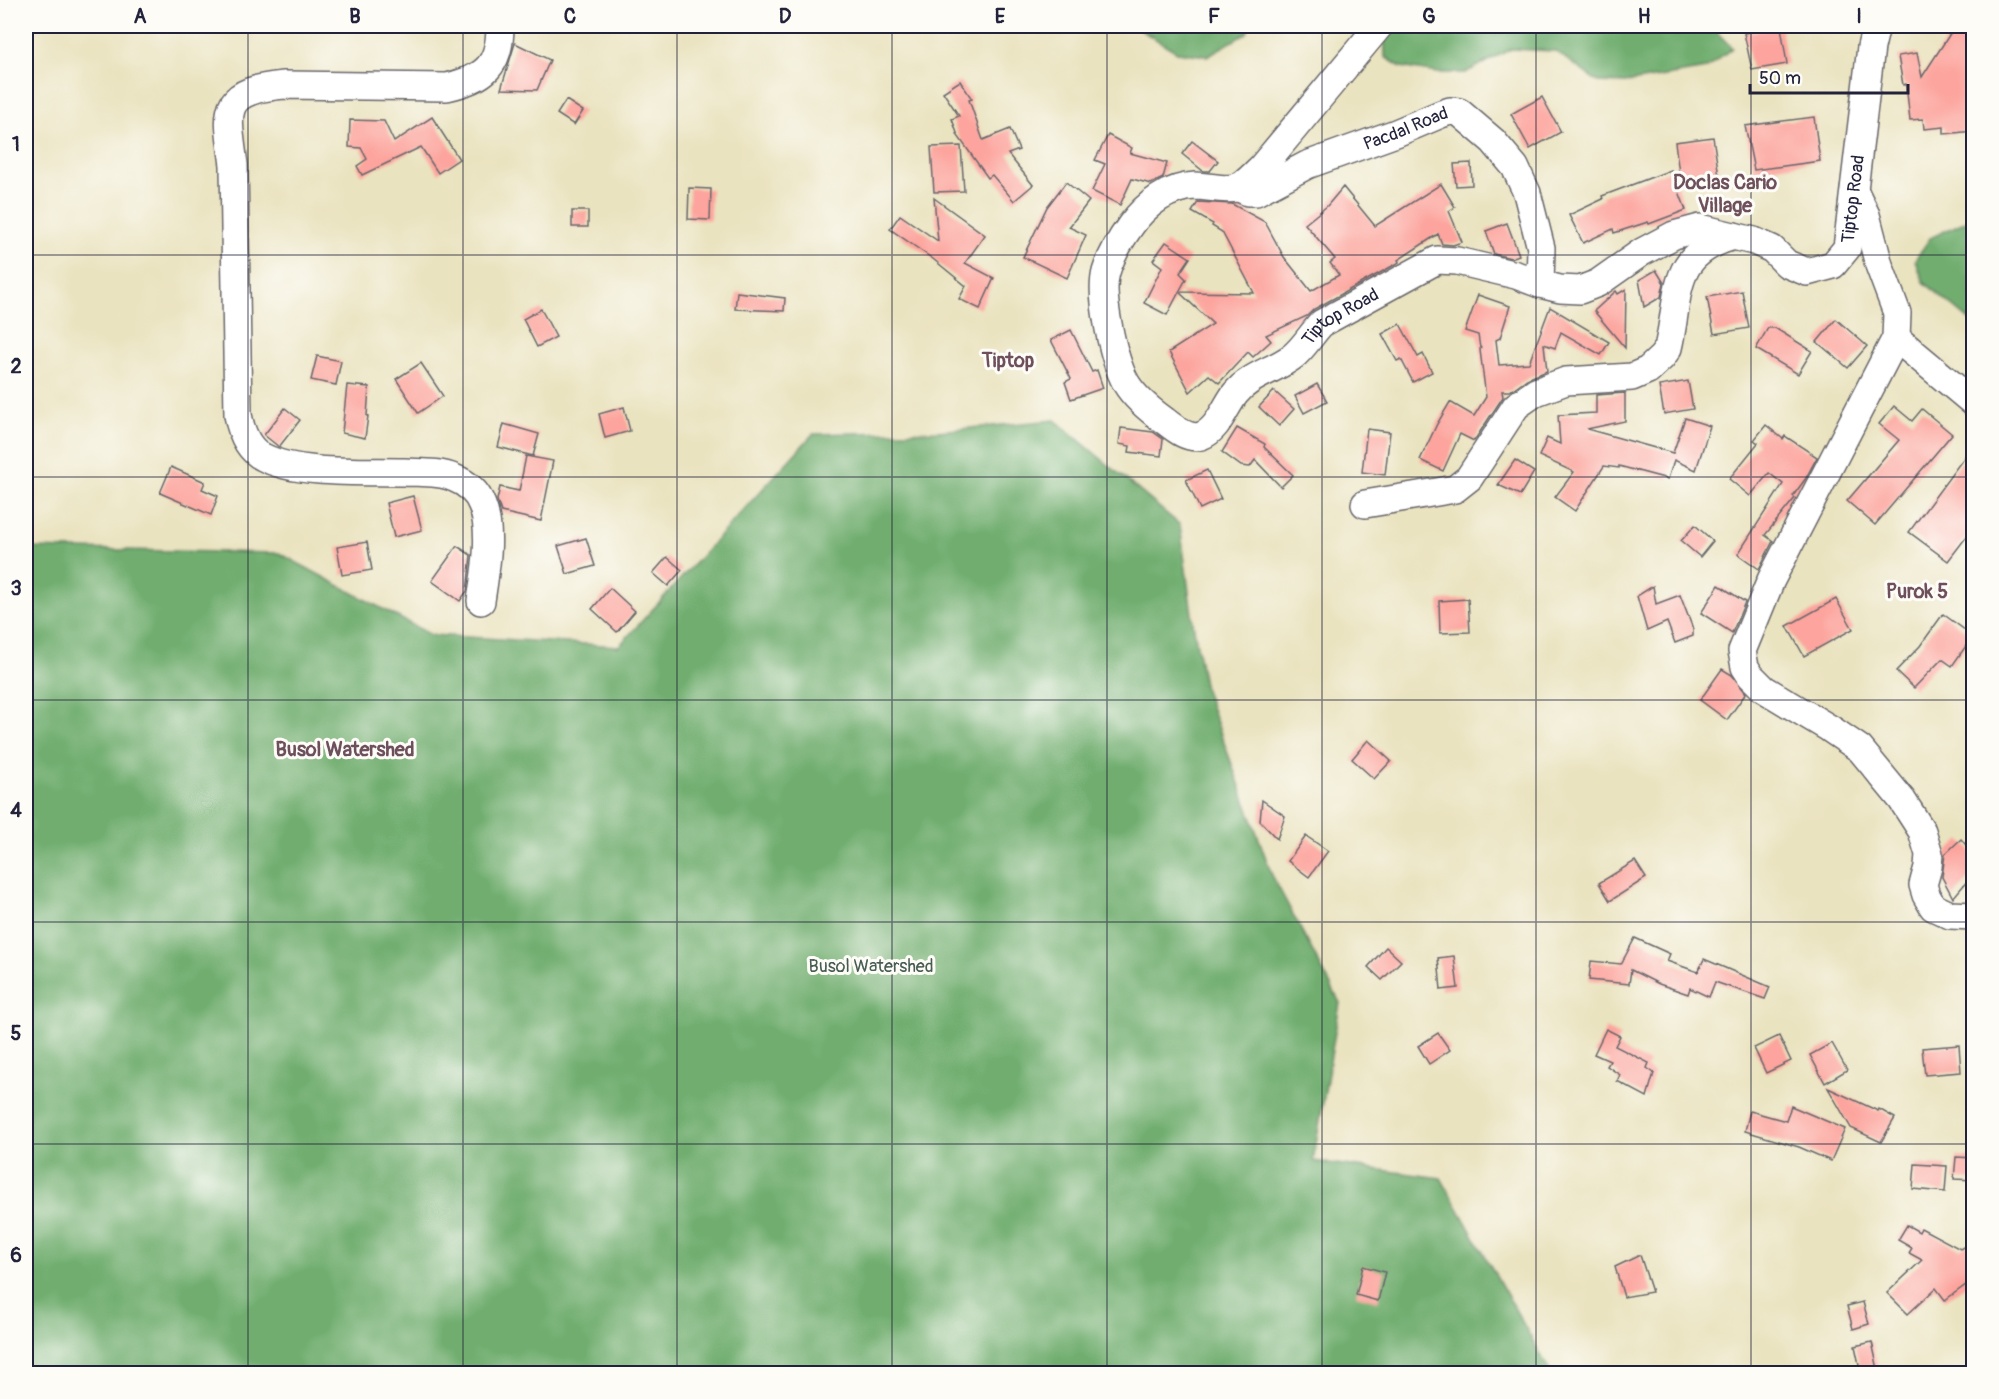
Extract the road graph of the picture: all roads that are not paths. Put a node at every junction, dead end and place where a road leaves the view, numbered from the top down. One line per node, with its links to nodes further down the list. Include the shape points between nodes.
1 (500, 26): 11 (street, via 495,59 486,72 468,82 447,87 261,87 238,97 230,108 229,125 234,165 238,415 242,432 262,457 281,463 307,468 427,473 451,476 467,484 483,506 486,522 488,548)
2 (1380, 26): 4 (street, via 1260,168)
3 (1876, 26): 5 (street, Tiptop Road)
4 (1237, 188): 7 (street, Pacdal Road, via 1256,192 1307,165 1441,114 1459,112 1493,141 1515,167 1527,193 1541,248); 7 (street, Tiptop Road, via 1194,186 1172,190 1156,200 1132,224 1105,274 1115,357 1127,384 1149,410 1191,437 1210,430 1235,394 1250,380 1292,358 1322,324 1437,260 1457,261)
5 (1854, 188): 6 (street, Tiptop Road, via 1847,248 1833,265 1807,272 1787,264 1772,249); 8 (street, via 1897,313)
6 (1734, 236): 7 (street, Tiptop Road, via 1700,228 1650,247 1598,284 1580,290); 10 (street, via 1717,240 1695,255 1683,270 1668,348 1648,370 1632,377 1566,381 1536,392 1516,406 1469,478 1455,489)
7 (1540, 284)
8 (1896, 338): 9 (street); 12 (street, via 1771,580 1742,651 1745,667 1764,689 1860,749 1902,800 1922,831 1929,854 1923,885 1933,907 1950,915)
9 (1974, 403)
10 (1365, 504)
11 (481, 601)
12 (1974, 916)

